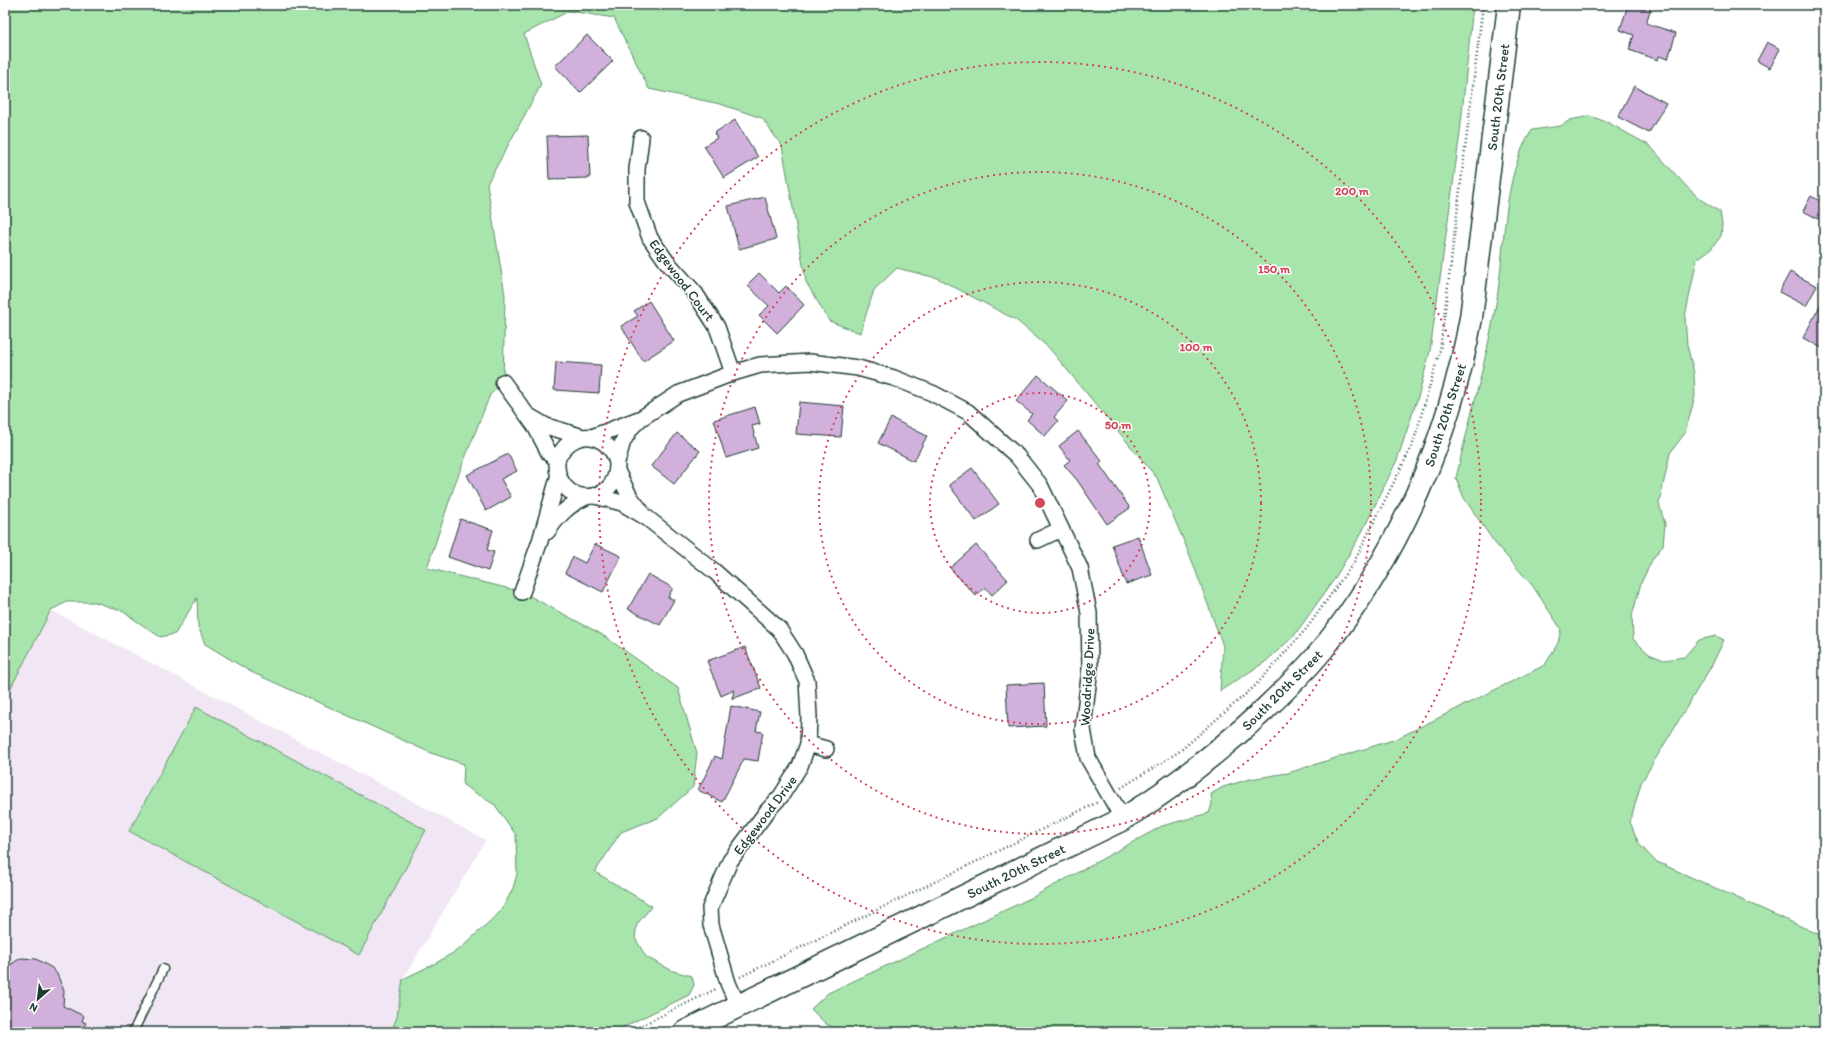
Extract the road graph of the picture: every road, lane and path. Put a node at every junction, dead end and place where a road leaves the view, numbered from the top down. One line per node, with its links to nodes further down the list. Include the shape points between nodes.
1 (1484, 5): 20 (path, via 1440,350 1413,444 1354,562 1307,628 1255,686 1180,751)
2 (1509, 5): 21 (main road, South 20th Street, via 1471,318 1463,363 1430,463 1408,515 1349,615 1291,684 1204,763 1165,793)
3 (641, 138): 4 (street, Edgewood Court, via 637,169 637,202 650,238 667,262 695,293 717,326)
4 (733, 373): 7 (street, Woodridge Drive, via 678,394); 14 (street, Woodridge Drive, via 760,366 810,362 858,368 894,378 932,393 968,412 1017,456 1040,485)
5 (503, 382): 6 (street)
6 (526, 415): 8 (street, via 546,426); 9 (street)
7 (640, 419): 8 (street, Woodridge Drive); 10 (street, Woodridge Drive, via 623,442)
8 (587, 437): 9 (street, via 574,439 566,444); 10 (street, via 608,445 614,453)
9 (557, 460): 11 (street)
10 (617, 466): 12 (street, via 610,487 603,493); 13 (street, via 630,497)
11 (558, 478): 12 (street, via 569,492 577,496); 16 (street)
12 (590, 497): 13 (street, via 622,503); 16 (street, via 572,504 557,517)
13 (647, 518): 18 (street, Edgewood Drive, via 714,571 779,629 795,654 807,681)
14 (1061, 530): 15 (street); 20 (street, Woodridge Drive, via 1080,568 1089,613 1090,668 1083,729 1088,758)
15 (1038, 540)
16 (540, 541): 17 (street)
17 (522, 592)
18 (808, 744): 19 (street); 23 (street, Edgewood Drive, via 792,781 730,861 710,908 711,925)
19 (826, 748)
20 (1109, 795): 21 (street, Woodridge Drive); 23 (path)
21 (1123, 819): 24 (main road, South 20th Street)
22 (163, 969): 25 (lane)
23 (728, 983): 24 (street, Edgewood Drive); 26 (path)
24 (738, 1006): 27 (main road, South 20th Street)
25 (133, 1032)
26 (628, 1032)
27 (685, 1032)

